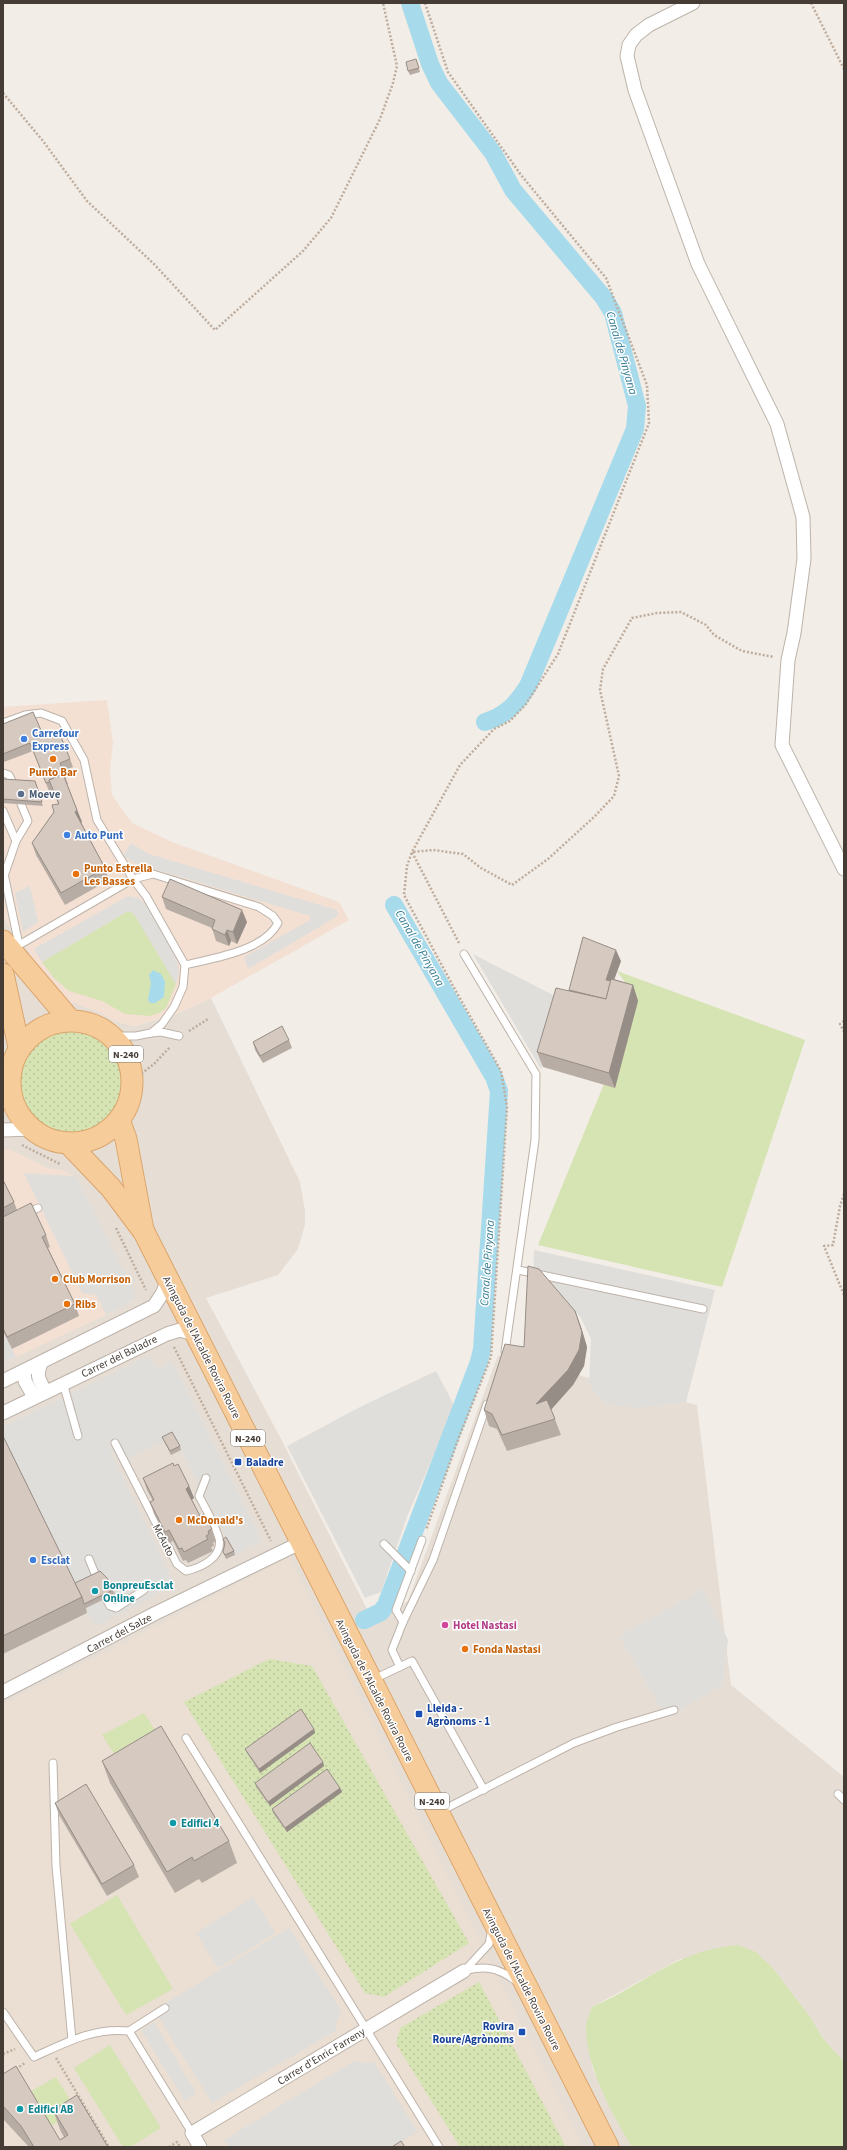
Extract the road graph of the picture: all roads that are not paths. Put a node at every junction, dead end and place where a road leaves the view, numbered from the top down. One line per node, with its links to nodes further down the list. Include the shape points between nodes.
1 (693, 3): 8 (street, via 649,24 629,45 627,56 635,90 698,264 777,424 803,517 804,559 788,660 782,745)
2 (3, 723): 10 (lane, via 25,715 41,713 62,722 84,760 97,820)
3 (3, 773): 4 (lane, via 9,775)
4 (13, 784)
5 (21, 804): 7 (lane, via 28,821)
6 (3, 811): 7 (lane)
7 (16, 841): 9 (lane)
8 (844, 869)
9 (4, 871): 11 (lane, via 13,923)
10 (132, 880): 11 (lane); 13 (lane, via 146,896); 13 (lane, via 153,874 258,907 273,916 278,923 268,936 239,952)
11 (13, 947): 15 (main road, via 50,999)
12 (464, 954): 28 (lane, via 536,1074 535,1140)
13 (185, 965): 16 (lane, via 183,987 174,1007 162,1024)
14 (3, 974): 19 (main road)
15 (70, 1020): 17 (main road, N-240, via 96,1026); 19 (main road, N-240, via 50,1023)
16 (151, 1033): 17 (lane); 18 (lane, via 161,1032)
17 (111, 1036): 21 (main road, N-240, via 124,1051 132,1081 129,1102)
18 (179, 1036)
19 (19, 1047): 20 (main road, N-240)
20 (6, 1076): 22 (main road, N-240, via 11,1098 19,1116)
21 (119, 1120): 24 (main road, N-240, via 96,1138); 27 (main road, N-240, via 126,1139)
22 (32, 1129): 23 (street); 24 (main road, N-240, via 49,1139)
23 (3, 1130)
24 (68, 1143): 27 (main road, N-240, via 111,1188)
25 (38, 1208): 26 (lane)
26 (17, 1218)
27 (144, 1232): 29 (main road, Avinguda de l'Alcalde Rovira Roure / N-240)
28 (518, 1270): 30 (lane); 32 (lane)
29 (168, 1280): 31 (main road, Avinguda de l'Alcalde Rovira Roure / N-240); 33 (street, via 154,1306)
30 (703, 1309)
31 (194, 1334): 36 (street, Carrer del Baladre, via 180,1330 167,1334); 45 (main road, Avinguda de l'Alcalde Rovira Roure / N-240)
32 (505, 1358)
33 (42, 1362): 34 (street); 37 (street, via 38,1375)
34 (24, 1372): 35 (street); 38 (street, via 25,1381)
35 (3, 1381)
36 (63, 1383): 37 (street, Carrer del Baladre); 41 (lane)
37 (46, 1392): 38 (street, Carrer del Baladre)
38 (34, 1397): 40 (street, Carrer del Baladre)
39 (489, 1398): 50 (lane, via 433,1560)
40 (3, 1414)
41 (78, 1436)
42 (115, 1443): 43 (lane, McAuto, via 176,1564 186,1571 202,1566 212,1559 217,1551 219,1540 199,1496)
43 (206, 1478)
44 (422, 1540): 48 (lane)
45 (300, 1543): 52 (main road, Avinguda de l'Alcalde Rovira Roure / N-240); 53 (street, Carrer del Salze, via 156,1613)
46 (384, 1544): 48 (lane)
47 (89, 1559): 49 (lane, via 110,1606 116,1608)
48 (409, 1569): 50 (lane, via 396,1610)
49 (144, 1590)
50 (403, 1622): 51 (lane, via 392,1650)
51 (400, 1667): 52 (lane); 57 (lane, via 412,1661)
52 (370, 1681): 60 (main road, Avinguda de l'Alcalde Rovira Roure / N-240)
53 (3, 1692)
54 (674, 1710): 57 (lane, via 574,1743)
55 (186, 1738): 66 (lane)
56 (53, 1763): 68 (lane, via 56,1866)
57 (484, 1790): 60 (lane)
58 (838, 1794): 59 (lane)
59 (844, 1800)
60 (437, 1812): 61 (main road, Avinguda de l'Alcalde Rovira Roure / N-240)
61 (493, 1921): 62 (lane, via 489,1944); 63 (main road, Avinguda de l'Alcalde Rovira Roure / N-240)
62 (464, 1971): 63 (lane, via 477,1967 506,1974 519,1984); 66 (street, Carrer d'Enric Farreny)
63 (536, 2007): 72 (main road, Avinguda de l'Alcalde Rovira Roure / N-240)
64 (165, 2008): 67 (lane)
65 (3, 2012): 68 (lane, via 34,2057)
66 (366, 2030): 69 (street, Carrer d'Enric Farreny); 71 (lane)
67 (128, 2031): 68 (lane, via 89,2033); 69 (lane)
68 (72, 2040)
69 (192, 2133): 70 (street)
70 (200, 2147)
71 (439, 2147)
72 (608, 2147)

